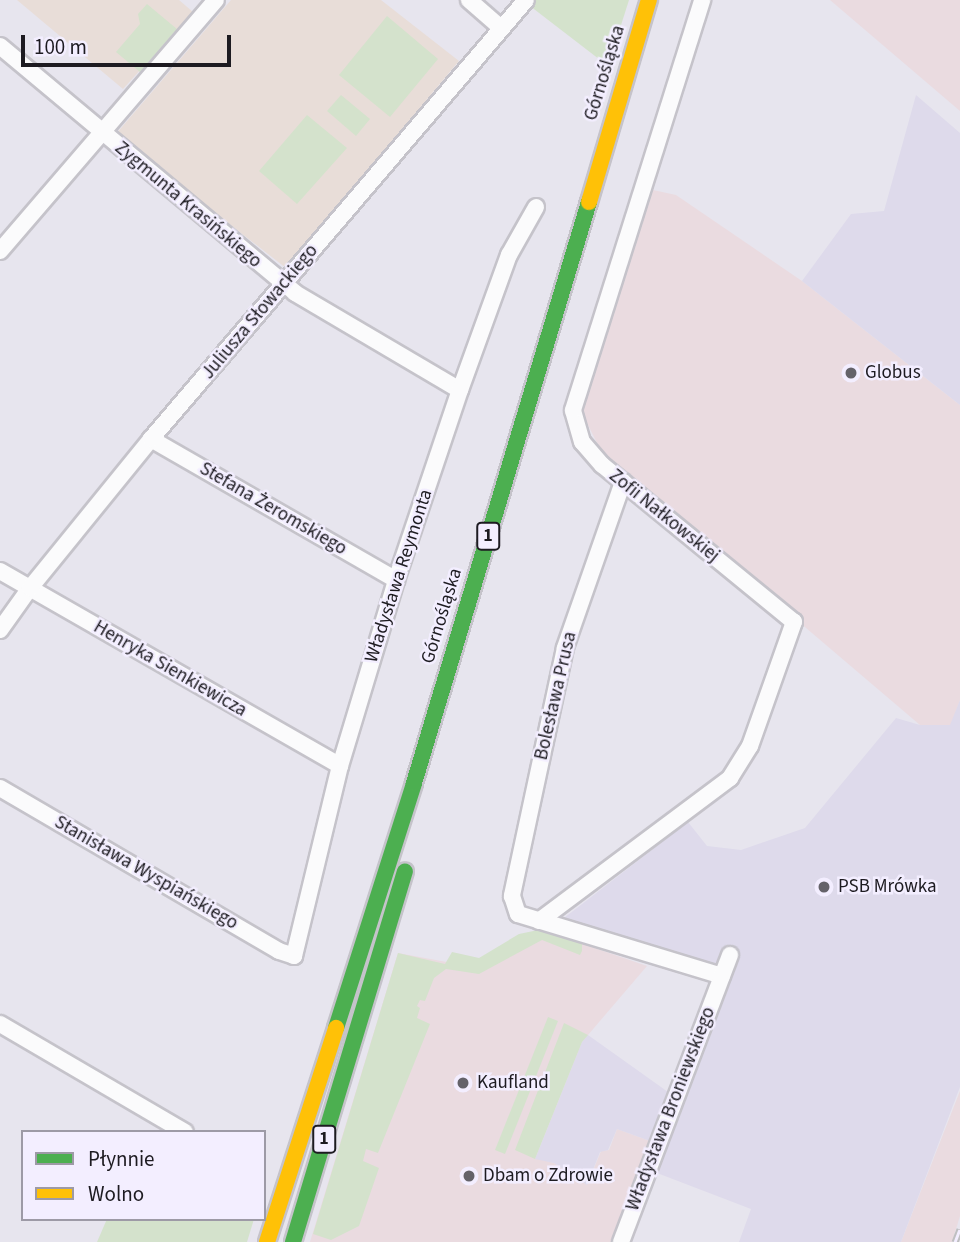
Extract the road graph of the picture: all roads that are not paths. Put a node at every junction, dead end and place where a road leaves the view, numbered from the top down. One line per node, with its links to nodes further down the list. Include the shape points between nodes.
1 (216, 0): 8 (street)
2 (469, 0): 6 (street)
3 (526, 0): 6 (street, Juliusza Słowackiego)
4 (649, 0): 32 (main road, Górnośląska / 1, via 410,796)
5 (702, 0): 15 (street, Zofii Nałkowskiej, via 573,410 582,442)
6 (501, 28): 12 (street, Juliusza Słowackiego)
7 (0, 46): 8 (street, Zygmunta Krasińskiego)
8 (103, 134): 11 (street); 12 (street, Zygmunta Krasińskiego)
9 (611, 188): 17 (main road, Górnośląska / 1)
10 (536, 207): 13 (street, Władysława Reymonta, via 509,255)
11 (0, 251)
12 (285, 285): 13 (street, Zygmunta Krasińskiego); 14 (street, Juliusza Słowackiego)
13 (460, 390): 18 (street, Władysława Reymonta)
14 (151, 439): 18 (street, Stefana Żeromskiego); 19 (street, Juliusza Słowackiego)
15 (623, 482): 26 (street, Bolesława Prusa, via 565,648 512,896 517,914); 26 (street, Zofii Nałkowskiej, via 794,622 750,747 730,778)
16 (0, 571): 19 (street, Henryka Sienkiewicza)
17 (495, 572)
18 (396, 580): 23 (street, Władysława Reymonta)
19 (30, 588): 20 (street, Juliusza Słowackiego); 23 (street, Henryka Sienkiewicza)
20 (0, 630)
21 (471, 651): 22 (main road, Górnośląska)
22 (463, 678)
23 (340, 766): 28 (street, Władysława Reymonta)
24 (0, 788): 28 (street, Stanisława Wyspiańskiego)
25 (411, 850): 33 (main road, 1)
26 (539, 921): 29 (street)
27 (730, 955): 29 (street, Władysława Broniewskiego)
28 (294, 956)
29 (722, 976): 34 (street, Władysława Broniewskiego)
30 (0, 1024): 31 (street)
31 (182, 1130)
32 (267, 1242)
33 (293, 1242)
34 (621, 1242)

